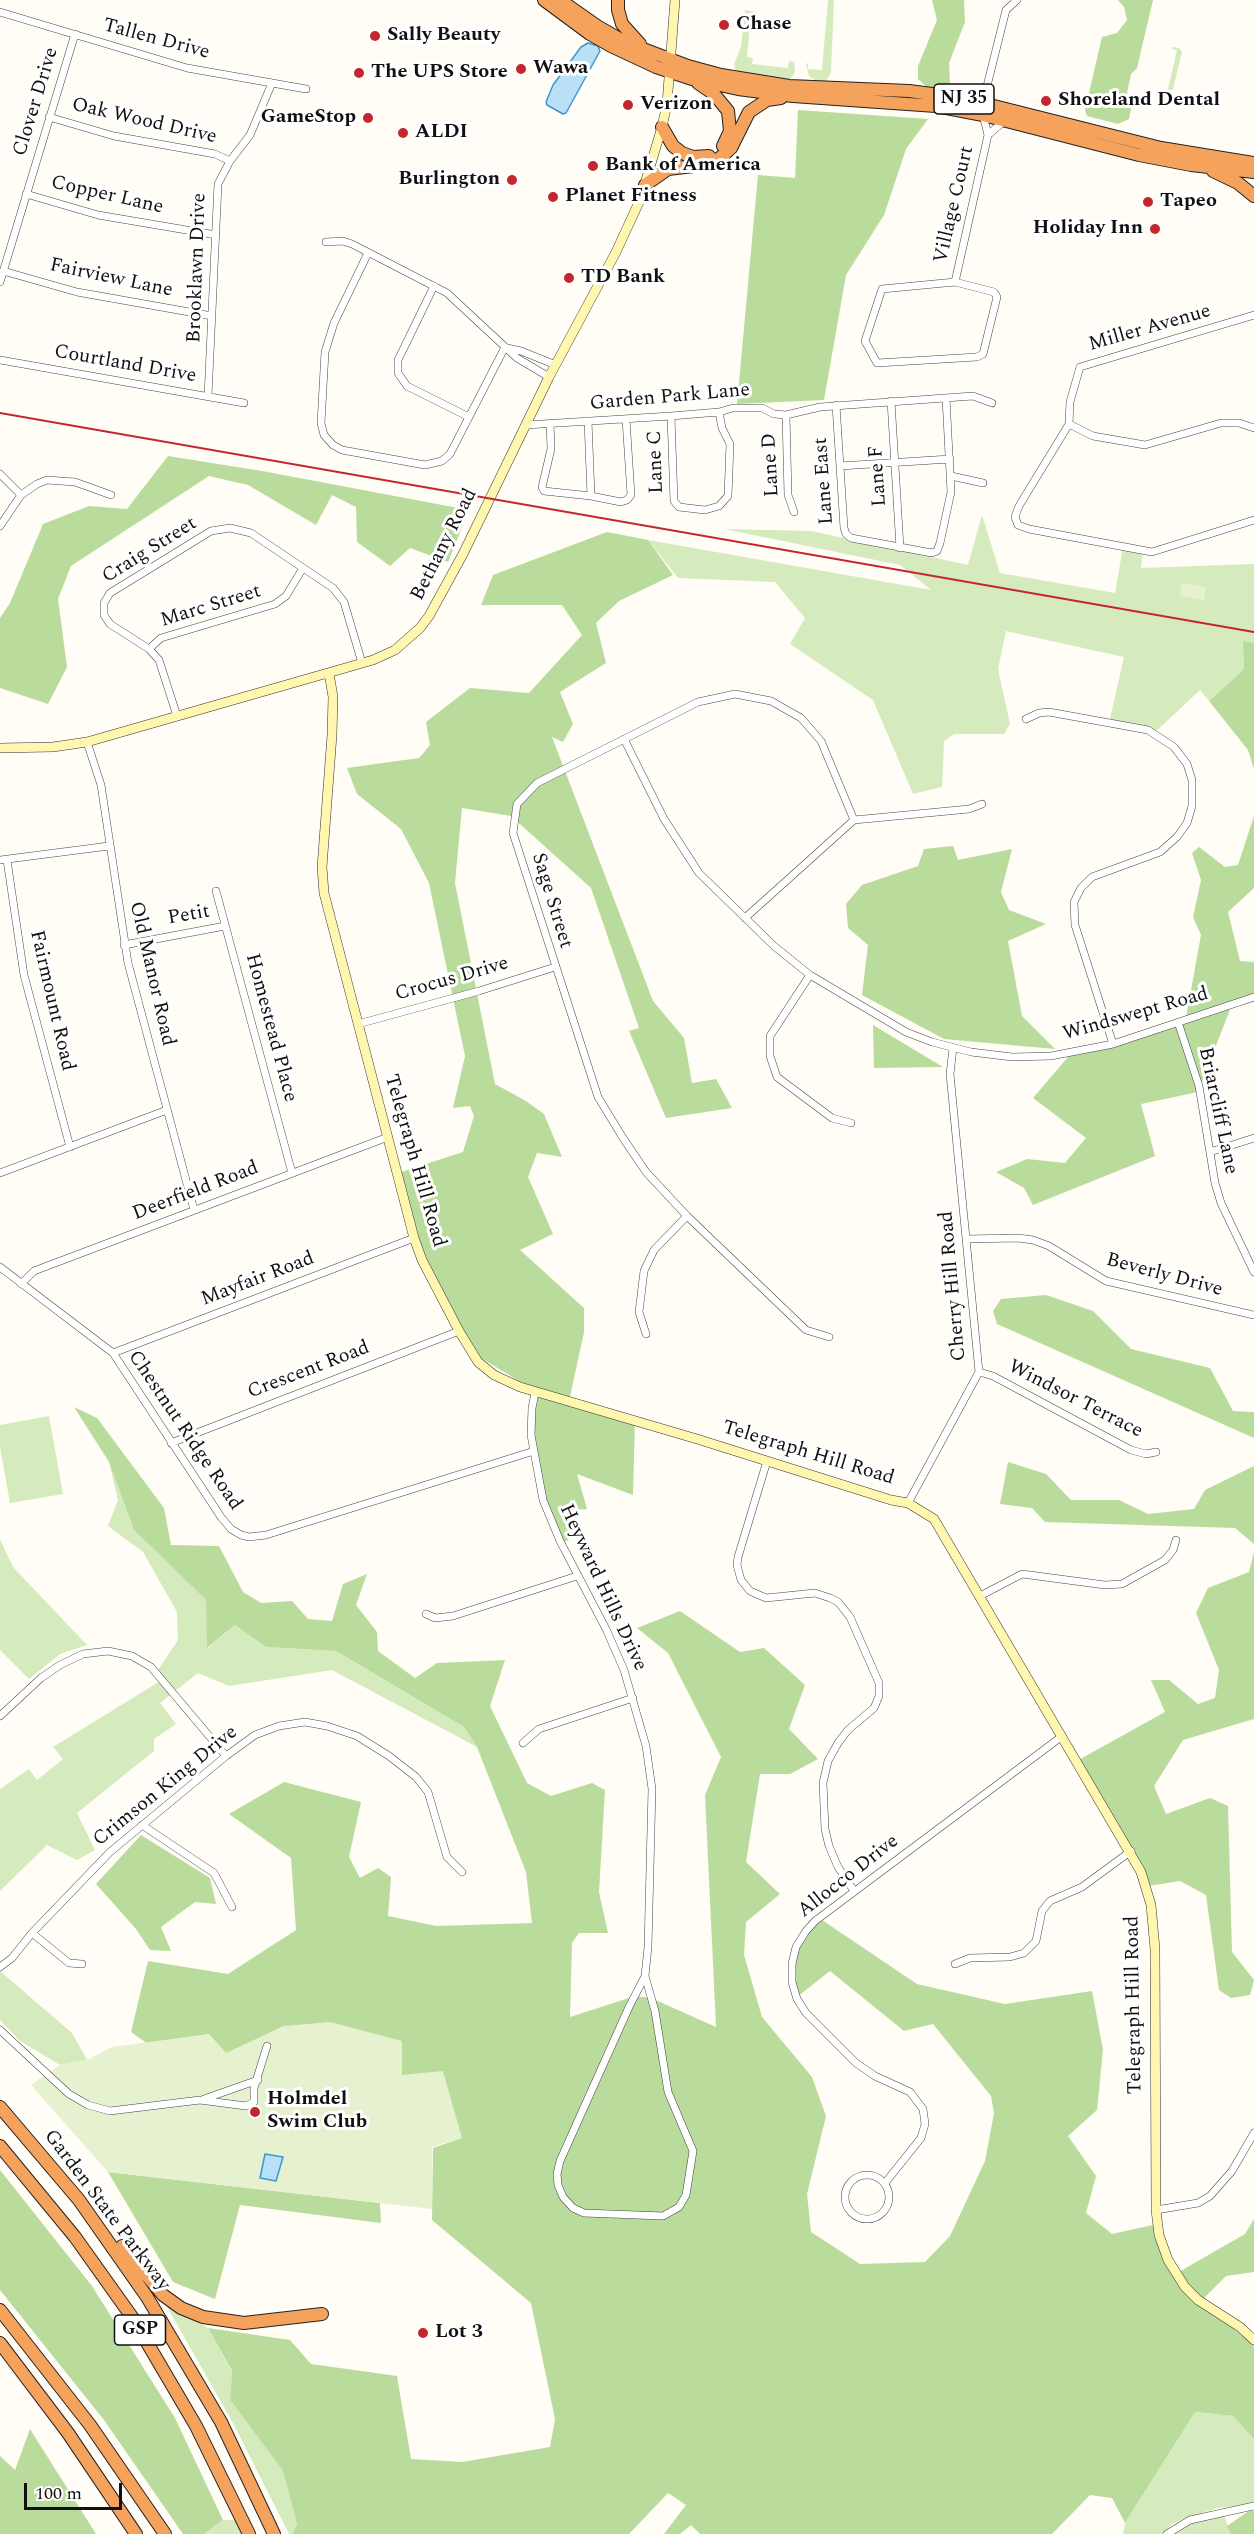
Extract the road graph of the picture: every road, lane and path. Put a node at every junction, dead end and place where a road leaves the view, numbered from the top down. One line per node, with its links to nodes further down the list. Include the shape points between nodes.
1 (544, 0): 12 (highway, NJ 35, via 596,37)
2 (560, 0): 10 (highway, NJ 35, via 609,33)
3 (618, 0): 10 (highway, via 626,29)
4 (675, 0): 11 (street, Bethany Road)
5 (1005, 0): 7 (street)
6 (1017, 0): 7 (street)
7 (1006, 10): 17 (street)
8 (0, 12): 9 (street, Tallen Drive)
9 (75, 34): 14 (street, Tallen Drive, via 187,68); 18 (street, Clover Drive)
10 (650, 52): 11 (highway, NJ 35)
11 (670, 59): 12 (street, Bethany Road); 17 (highway, NJ 35, via 721,75 778,85 909,91)
12 (669, 72): 13 (highway, NJ 35); 20 (street, Bethany Road)
13 (692, 79): 16 (highway, NJ 35); 20 (highway, via 726,108 731,123 728,138 712,155 693,157 678,150)
14 (272, 83): 15 (street, Tallen Drive); 22 (street, Brooklawn Drive, via 250,135)
15 (306, 89)
16 (793, 96): 17 (highway, NJ 35); 26 (highway, via 766,100 755,106 731,148 720,158 702,165 668,169)
17 (983, 109): 19 (highway, NJ 35); 21 (street, Village Court); 23 (highway, NJ 35, via 1161,148)
18 (49, 117): 22 (street, Oak Wood Drive, via 114,136 215,154); 27 (street, Clover Drive)
19 (1004, 120): 21 (street, Village Court); 24 (highway, NJ 35, via 1139,155)
20 (662, 127): 26 (street, Bethany Road)
21 (988, 135): 34 (street, Village Court)
22 (230, 161): 29 (street, Brooklawn Drive, via 218,184)
23 (1254, 163)
24 (1201, 166): 25 (highway, NJ 35); 28 (highway, via 1230,178)
25 (1254, 172)
26 (645, 185): 40 (street, Bethany Road, via 626,232)
27 (27, 194): 29 (street, Copper Lane, via 98,215); 32 (street, Clover Drive)
28 (1254, 196)
29 (216, 235): 37 (street, Brooklawn Drive)
30 (326, 242): 31 (street, via 344,241)
31 (368, 253): 35 (street); 51 (street, via 327,342 321,423 328,441 342,450 435,464 450,454)
32 (3, 271): 33 (street, Clover Drive); 37 (street, Fairview Lane, via 76,292)
33 (0, 282)
34 (955, 282): 34 (street, Village Court, via 882,289 865,341 877,363 983,354 997,297 994,292)
35 (434, 286): 38 (street, via 453,297); 51 (street, via 398,360 398,373 407,386)
36 (1254, 315): 55 (street, Miller Avenue, via 1082,366 1070,402)
37 (212, 316): 42 (street, Brooklawn Drive)
38 (505, 347): 40 (street); 41 (street); 51 (street)
39 (0, 360): 42 (street, Courtland Drive)
40 (556, 365): 41 (street, Bethany Road)
41 (549, 377): 56 (street, Bethany Road)
42 (208, 396): 45 (street, Courtland Drive)
43 (946, 398): 44 (street, Garden Park Lane); 46 (street, Garden Park Lane, via 974,396); 58 (street)
44 (891, 401): 47 (street, Garden Park Lane); 59 (street, Lane F)
45 (244, 403)
46 (992, 403)
47 (836, 405): 49 (street, Garden Park Lane); 60 (street, Lane East)
48 (719, 412): 49 (street, Garden Park Lane, via 758,407); 50 (street, Garden Park Lane); 50 (street, Lane C, via 730,444 728,496 719,506 705,510 679,507 674,501)
49 (786, 415): 67 (street, Lane D, via 788,495)
50 (671, 416): 52 (street, Garden Park Lane)
51 (469, 417)
52 (626, 419): 53 (street, Garden Park Lane); 66 (street, via 630,498 621,502)
53 (588, 422): 54 (street, Garden Park Lane); 66 (street)
54 (550, 423): 56 (street, Garden Park Lane); 66 (street, via 551,449 544,491)
55 (1069, 424): 57 (street, via 1093,436 1145,445 1221,423); 68 (street, Miller Avenue, via 1019,506 1015,521 1029,529 1152,552)
56 (526, 425): 73 (street, Bethany Road, via 429,615 412,637 395,650)
57 (1254, 428)
58 (950, 459): 59 (street); 62 (street)
59 (895, 462): 60 (street); 70 (street, Lane F)
60 (840, 466): 70 (street, Lane East, via 846,534)
61 (0, 474): 64 (street)
62 (951, 476): 63 (street); 70 (street, via 951,498 937,551)
63 (983, 483)
64 (21, 495): 65 (street, via 52,480 82,483); 69 (street)
65 (111, 495)
66 (591, 496)
67 (794, 512)
68 (1251, 522)
69 (0, 526)
70 (900, 548)
71 (303, 568): 72 (street, Marc Street, via 275,604 161,638); 72 (street, Craig Street, via 246,531 221,528 206,534 106,598 103,610 110,624); 73 (street, Craig Street, via 340,595)
72 (149, 649): 75 (street, Craig Street, via 162,665)
73 (362, 663): 74 (street, Bethany Road)
74 (329, 673): 75 (street, Bethany Road); 92 (street, Telegraph Hill Road, via 332,735 322,881)
75 (177, 716): 78 (street, Bethany Road)
76 (1026, 719): 93 (street, via 1049,712 1148,730 1174,747 1190,772 1192,806 1177,837 1160,852 1092,877 1074,902 1075,925)
77 (624, 739): 81 (street, Sage Street, via 698,702 735,694 771,701 801,718 821,741); 85 (street, Windswept Road, via 664,819 699,873); 88 (street, Sage Street, via 537,783 517,804 513,833)
78 (87, 742): 79 (street, Bethany Road); 82 (street, Old Manor Road, via 101,785)
79 (0, 748)
80 (982, 804): 81 (street, via 969,809)
81 (854, 820): 85 (street)
82 (109, 846): 83 (street); 87 (street, Old Manor Road)
83 (4, 860): 99 (street, Fairmount Road, via 24,975)
84 (216, 891): 86 (street, Homestead Place)
85 (745, 918): 89 (street, Windswept Road)
86 (225, 926): 87 (street, Petit); 102 (street, Homestead Place)
87 (124, 945): 95 (street, Old Manor Road)
88 (555, 967): 92 (street, Crocus Drive); 104 (street, Sage Street, via 598,1097 646,1172)
89 (810, 975): 94 (street, Windswept Road, via 906,1032); 96 (street, via 770,1036 770,1056 777,1077 832,1118)
90 (1254, 997): 91 (street, Windswept Road)
91 (1178, 1022): 93 (street, Windswept Road); 100 (street, Briarcliff Lane, via 1199,1086)
92 (358, 1023): 97 (street, Telegraph Hill Road)
93 (1113, 1044): 94 (street, Windswept Road, via 1029,1057 994,1056)
94 (953, 1048): 106 (street, Cherry Hill Road, via 950,1074)
95 (167, 1110): 99 (street); 103 (street, Old Manor Road)
96 (851, 1123)
97 (387, 1137): 102 (street, Deerfield Road); 105 (street, Telegraph Hill Road)
98 (1254, 1138): 100 (street)
99 (70, 1147): 101 (street)
100 (1210, 1152): 108 (street, Briarcliff Lane, via 1221,1203)
101 (0, 1173)
102 (292, 1173): 103 (street, Deerfield Road)
103 (194, 1210): 109 (street, Deerfield Road, via 34,1271)
104 (687, 1216): 112 (street, via 654,1250 644,1271 639,1312); 113 (street, Sage Street, via 806,1330)
105 (414, 1238): 111 (street, Telegraph Hill Road); 114 (street, Mayfair Road)
106 (966, 1239): 110 (street, Beverly Drive, via 1033,1240 1106,1281); 115 (street, Cherry Hill Road)
107 (0, 1267): 109 (street, Chestnut Ridge Road)
108 (1254, 1272)
109 (21, 1284): 114 (street, Chestnut Ridge Road)
110 (1254, 1315)
111 (459, 1331): 116 (street, Telegraph Hill Road, via 485,1369); 117 (street, Crescent Road)
112 (646, 1334)
113 (829, 1337)
114 (112, 1353): 117 (street, Chestnut Ridge Road)
115 (979, 1372): 119 (street, Windsor Terrace, via 1131,1450); 121 (street, Cherry Hill Road)
116 (536, 1393): 118 (street, Heyward Hills Drive, via 531,1412); 120 (street, Telegraph Hill Road)
117 (171, 1443): 118 (street, Chestnut Ridge Road, via 226,1525 249,1537)
118 (534, 1451): 123 (street, Heyward Hills Drive, via 548,1513)
119 (1156, 1452)
120 (767, 1461): 121 (street, Telegraph Hill Road); 134 (street, via 738,1557 741,1580 750,1591 766,1598 815,1593 838,1602 850,1617 879,1683 874,1708 838,1743 828,1761 823,1783 829,1846)
121 (908, 1503): 124 (street, Telegraph Hill Road, via 934,1519)
122 (1176, 1540): 124 (street, via 1165,1560 1122,1584 1022,1574)
123 (578, 1576): 125 (street, via 453,1616 435,1618); 126 (street, Heyward Hills Drive, via 614,1647)
124 (980, 1596): 128 (street, Telegraph Hill Road)
125 (426, 1614)
126 (633, 1698): 129 (street, via 539,1729); 140 (street, Heyward Hills Drive, via 652,1789)
127 (0, 1716): 130 (street, via 41,1678 83,1654 108,1652 132,1656 151,1667)
128 (1061, 1737): 132 (street, Telegraph Hill Road); 134 (street, Allocco Drive)
129 (523, 1743)
130 (226, 1756): 131 (street, Crimson King Drive); 133 (street, Crimson King Drive, via 255,1735 305,1722 357,1736 389,1756 428,1792 447,1857)
131 (142, 1825): 135 (street, via 214,1873); 136 (street, Crimson King Drive, via 110,1852)
132 (1131, 1851): 138 (street, via 1082,1887 1050,1901 1042,1911 1036,1941 1024,1953 970,1958); 149 (street, Telegraph Hill Road, via 1145,1883 1153,1918)
133 (462, 1872)
134 (854, 1892): 148 (street, Allocco Drive, via 802,1935 794,1955 792,1982 806,2013 848,2056 875,2076 910,2092 923,2109 925,2124 921,2138)
135 (232, 1907)
136 (32, 1933): 137 (street, via 69,1963); 139 (street, Crimson King Drive)
137 (82, 1964)
138 (955, 1964)
139 (0, 1967)
140 (645, 1976): 140 (street, Heyward Hills Drive, via 655,2011 668,2092 693,2151 686,2195 680,2207 663,2216 584,2213 562,2197 558,2166)
141 (0, 2030): 144 (street, via 69,2094 88,2105 110,2111)
142 (267, 2046): 143 (street)
143 (258, 2080): 144 (street); 144 (street, via 254,2102 246,2106)
144 (200, 2100)
145 (0, 2107): 150 (highway, Garden State Parkway / GSP)
146 (1254, 2133): 149 (street, via 1232,2171 1210,2196 1198,2203)
147 (0, 2146): 159 (highway, Garden State Parkway / GSP, via 75,2237 141,2332 196,2426)
148 (885, 2182): 148 (street, via 888,2200 881,2214 865,2219 850,2212 844,2196 854,2179 870,2175)
149 (1156, 2210): 153 (street, Telegraph Hill Road, via 1162,2244 1176,2274 1198,2300)
150 (93, 2218): 152 (highway, via 120,2243 158,2290 188,2311 211,2319 244,2323); 155 (highway, Garden State Parkway / GSP, via 181,2352)
151 (0, 2310): 158 (highway, via 95,2432)
152 (322, 2314)
153 (1254, 2340)
154 (0, 2343): 157 (highway, via 68,2433)
155 (252, 2487): 160 (highway, Garden State Parkway / GSP); 161 (highway)
156 (1254, 2506): 162 (street, via 1190,2520)
157 (136, 2534)
158 (165, 2534)
159 (249, 2534)
160 (274, 2534)
161 (282, 2534)
162 (1167, 2534)

